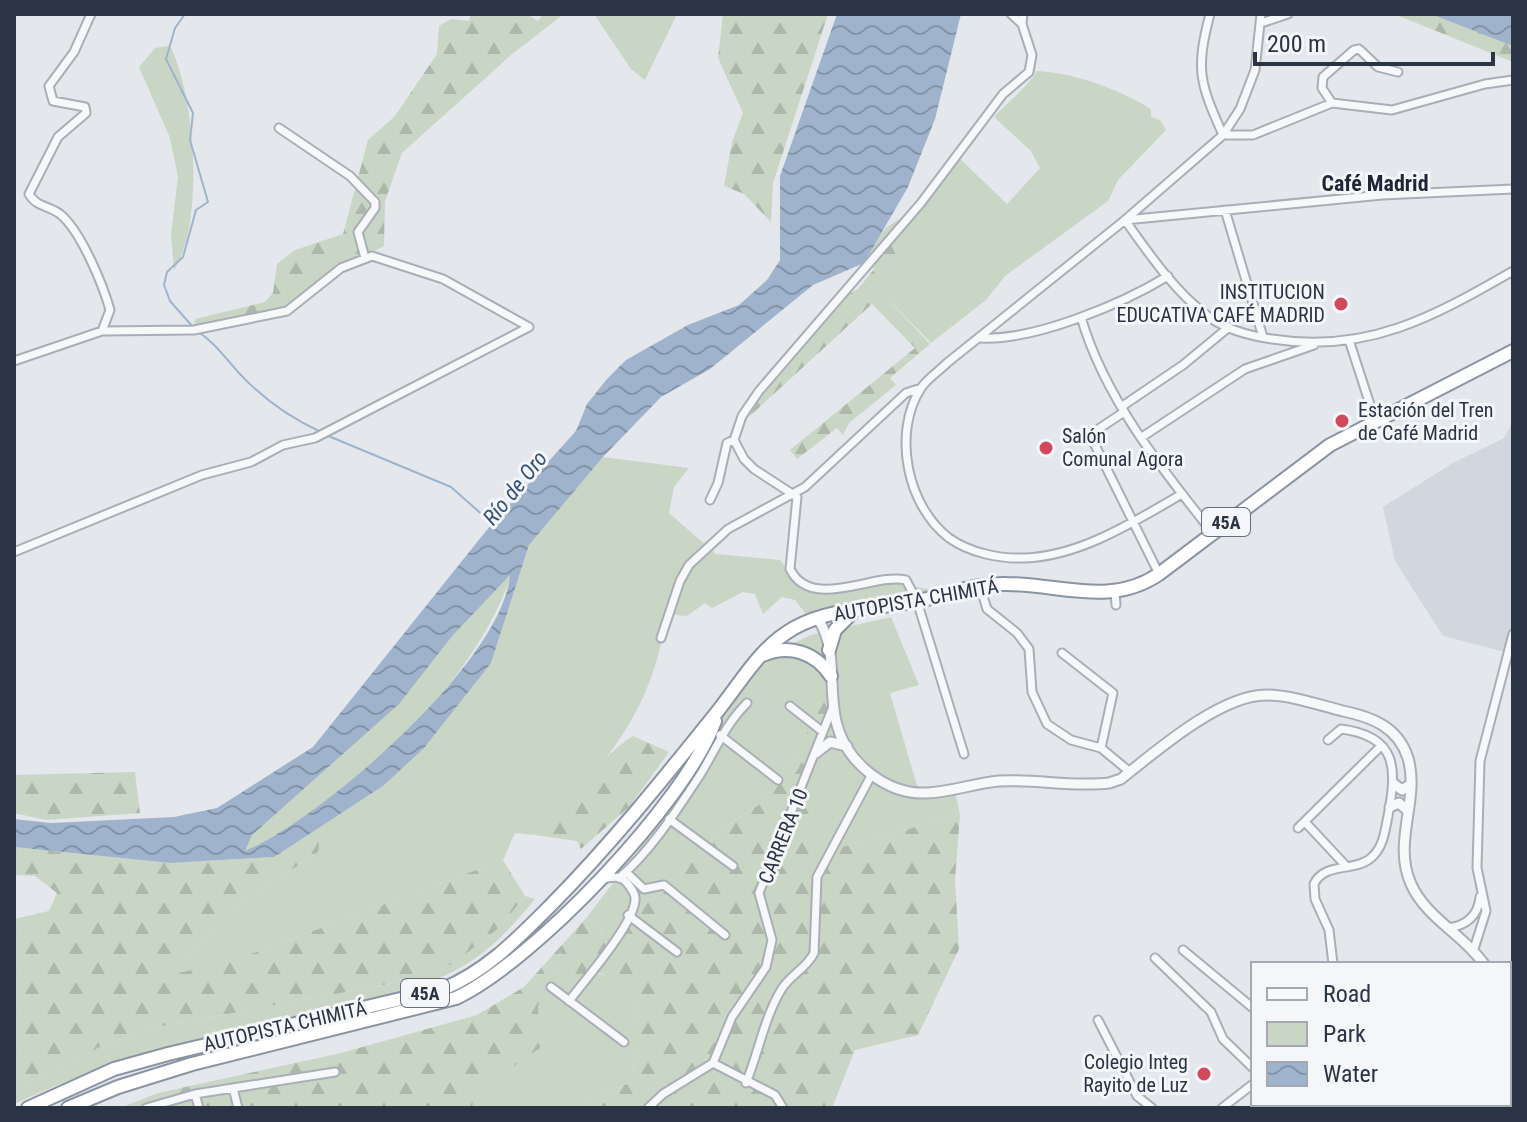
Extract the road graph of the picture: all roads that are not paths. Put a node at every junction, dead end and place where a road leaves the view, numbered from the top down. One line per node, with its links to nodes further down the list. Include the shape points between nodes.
1 (91, 14): 21 (street, via 74,52 49,86 53,101 78,103 86,113 58,137 29,194 62,216 94,267 110,310)
2 (1011, 14): 7 (street)
3 (1023, 14): 7 (street)
4 (1210, 14): 12 (street, via 1200,52 1202,87)
5 (1288, 14): 6 (street)
6 (1261, 18): 12 (street, via 1255,70)
7 (1022, 24): 32 (street, via 1032,55 1029,72 1003,94 921,203 759,391)
8 (1398, 72): 10 (street, via 1378,67 1354,50 1323,77 1322,88)
9 (1513, 80): 10 (street, via 1392,110)
10 (1332, 103): 12 (street, via 1253,135)
11 (279, 128): 16 (street, via 350,176 375,202 358,232)
12 (1223, 135): 15 (street)
13 (1513, 189): 14 (street)
14 (1225, 210): 15 (street); 22 (street)
15 (1125, 220): 18 (street); 23 (street)
16 (365, 258): 21 (street, via 341,268 287,311 194,330); 38 (street, via 443,279 529,327 315,438 202,475)
17 (1513, 271): 24 (street, via 1453,305)
18 (1168, 276): 19 (street); 20 (street, via 1209,316)
19 (1081, 317): 23 (street, via 1003,339); 29 (street)
20 (1229, 327): 22 (street); 29 (street)
21 (102, 331): 27 (street)
22 (1263, 337): 25 (street)
23 (981, 338): 28 (street)
24 (1350, 343): 25 (street); 30 (street)
25 (1316, 345): 31 (street, via 1245,369)
26 (1513, 351): 30 (highway, AUTOPISTA CHIMITÁ / 45A)
27 (14, 361)
28 (921, 388): 33 (street, via 906,393 844,453); 36 (street, via 906,450 912,486 950,539 977,552 1026,558 1088,543)
29 (1123, 409): 31 (street); 36 (street, via 1092,439)
30 (1375, 420): 37 (highway, AUTOPISTA CHIMITÁ / 45A, via 1330,445)
31 (1142, 437): 34 (street)
32 (734, 440): 33 (street, via 754,469); 35 (street, via 727,443)
33 (792, 493): 41 (street, via 798,504 790,569 795,579 810,587 844,589 900,578); 45 (street, via 728,529 689,565)
34 (1182, 494): 36 (street); 37 (street)
35 (710, 500)
36 (1134, 522): 39 (street)
37 (1212, 532): 39 (highway, AUTOPISTA CHIMITÁ / 45A)
38 (14, 552)
39 (1159, 574): 40 (highway, AUTOPISTA CHIMITÁ / 45A, via 1115,599 1030,585)
40 (980, 586): 41 (highway, AUTOPISTA CHIMITÁ / 45A); 59 (street, via 987,609 1029,649 1032,692 1047,724 1071,740)
41 (917, 601): 42 (highway, AUTOPISTA CHIMITÁ / 45A); 61 (street)
42 (866, 608): 43 (highway, AUTOPISTA CHIMITÁ / 45A); 46 (highway, via 839,624)
43 (817, 618): 46 (street); 48 (highway, AUTOPISTA CHIMITÁ / 45A, via 781,636)
44 (1513, 634): 74 (street, via 1480,761)
45 (661, 638)
46 (829, 650): 49 (street)
47 (1062, 653): 59 (street, via 1113,693)
48 (756, 659): 49 (highway, via 777,650 798,651 817,660); 53 (highway, AUTOPISTA CHIMITÁ / 45A)
49 (831, 676): 52 (street)
50 (747, 703): 55 (street)
51 (790, 706): 54 (street)
52 (833, 708): 54 (street, CARRERA 10); 57 (street)
53 (719, 710): 73 (highway, AUTOPISTA CHIMITÁ / 45A, via 704,744 664,804); 96 (highway, AUTOPISTA CHIMITÁ / 45A, via 601,854 475,974 443,989 114,1069)
54 (823, 732): 60 (street, CARRERA 10)
55 (720, 735): 64 (street); 69 (street)
56 (1328, 740): 58 (street, via 1341,729 1361,732)
57 (847, 746): 60 (street, via 830,742); 63 (street)
58 (1381, 746): 65 (street, via 1394,765); 71 (street, via 1302,825)
59 (1101, 748): 62 (street)
60 (816, 753): 89 (street, CARRERA 10, via 759,893 772,940 770,957 732,1017)
61 (964, 754)
62 (1130, 772): 63 (street, via 1098,784 1002,781 926,793 889,785); 66 (street, via 1191,725 1264,695 1380,722 1406,753)
63 (872, 774): 92 (street, via 817,877 814,953 783,987)
64 (778, 780)
65 (1394, 784): 66 (street, via 1402,790); 67 (street)
66 (1411, 784): 68 (street)
67 (1390, 807): 68 (street, via 1399,803); 71 (street, via 1375,854)
68 (1408, 811): 76 (street, via 1403,851 1409,878 1429,911)
69 (669, 819): 70 (street); 72 (street)
70 (733, 866)
71 (1347, 867): 82 (street, via 1322,873 1313,888 1328,924)
72 (622, 875): 73 (street); 75 (street, via 635,895); 77 (street, via 644,889 664,885)
73 (597, 881): 97 (highway, AUTOPISTA CHIMITÁ / 45A, via 518,959 456,998 192,1064)
74 (1481, 895): 76 (street, via 1473,917); 80 (street, via 1485,915)
75 (628, 915): 79 (street); 85 (street, via 611,947)
76 (1447, 928): 80 (street)
77 (725, 935)
78 (1183, 950): 86 (street)
79 (677, 952)
80 (1473, 952): 83 (street)
81 (1155, 958): 90 (street, via 1211,1012 1223,1039)
82 (1333, 962)
83 (1482, 962)
84 (551, 987): 85 (street)
85 (569, 1001): 88 (street)
86 (1251, 1006)
87 (1098, 1020): 103 (street, via 1137,1096)
88 (624, 1042)
89 (713, 1063): 92 (street); 101 (street)
90 (1251, 1066)
91 (335, 1072): 94 (street)
92 (746, 1083): 102 (street, via 778,1097)
93 (1251, 1086): 104 (street)
94 (233, 1088): 95 (street); 100 (street)
95 (195, 1094): 98 (street); 99 (street)
96 (28, 1108)
97 (68, 1108)
98 (146, 1108)
99 (199, 1108)
100 (238, 1108)
101 (648, 1108)
102 (783, 1108)
103 (1152, 1108)
104 (1222, 1108)

